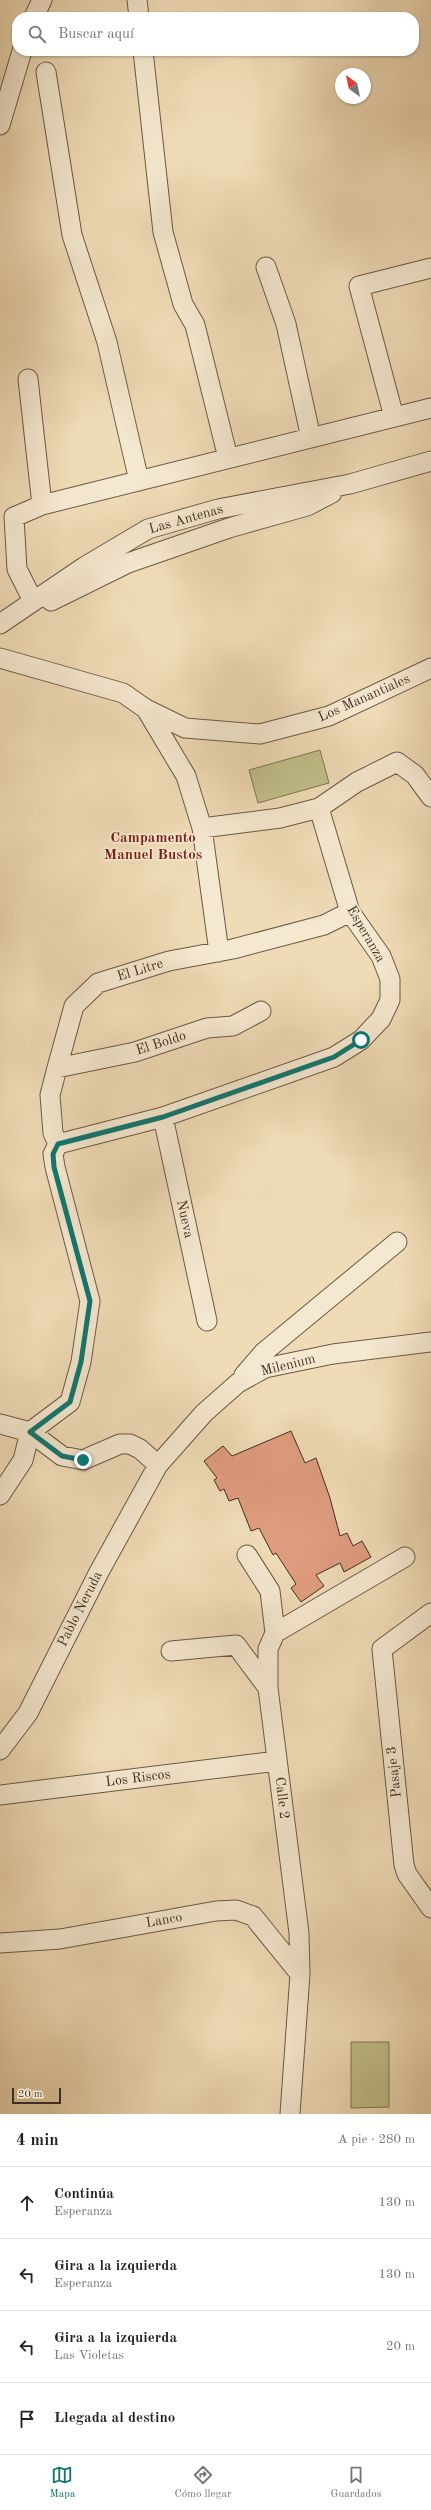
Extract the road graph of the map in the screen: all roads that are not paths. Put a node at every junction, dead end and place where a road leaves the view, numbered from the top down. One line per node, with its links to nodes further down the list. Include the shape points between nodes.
1 (42, 0): 3 (street)
2 (137, 0): 4 (street)
3 (36, 12)
4 (138, 12)
5 (21, 56): 8 (street)
6 (144, 56): 15 (street, via 163,232 183,304 195,324)
7 (46, 72): 17 (street, via 72,235 107,342)
8 (0, 125)
9 (266, 267): 14 (street, via 286,324)
10 (431, 268): 13 (street, via 359,286)
11 (28, 379): 19 (street)
12 (431, 408): 13 (street)
13 (394, 417): 14 (street)
14 (311, 438): 15 (street)
15 (228, 458): 17 (street)
16 (431, 461): 18 (street, Las Antenas)
17 (139, 480): 19 (street)
18 (350, 484): 20 (street, Las Antenas, via 218,509 148,529 84,566); 21 (street, Las Antenas, via 307,506 229,528 128,563)
19 (42, 505): 20 (street, via 14,517 17,569)
20 (33, 601): 21 (street, Las Antenas)
21 (0, 625)
22 (0, 658): 24 (street, Los Manantiales, via 123,693)
23 (431, 668): 24 (street, Los Manantiales, via 329,716 260,734 185,728)
24 (146, 709): 27 (street, via 186,776)
25 (431, 796): 26 (street, via 416,775 397,762 357,782)
26 (319, 808): 27 (street, via 280,818); 28 (street, Esperanza)
27 (202, 828): 29 (street)
28 (350, 912): 29 (street, El Litre, via 324,925); 32 (street, Esperanza, via 380,956 390,979 390,1000 381,1019 361,1040 334,1057)
29 (218, 952): 31 (street, El Litre, via 169,961 98,983 74,1006)
30 (261, 1011): 31 (street, El Boldo, via 233,1026 207,1028 135,1052)
31 (56, 1068): 33 (street, El Litre, via 50,1095 53,1133)
32 (163, 1117): 33 (street, Esperanza); 35 (street, Nueva)
33 (58, 1144): 39 (street, via 53,1154 54,1167 90,1301 81,1362 70,1402)
34 (397, 1242): 37 (street, via 264,1352)
35 (207, 1321)
36 (431, 1342): 37 (street, Milenium, via 333,1354 265,1368)
37 (238, 1382): 40 (street, Milenium, via 204,1413)
38 (0, 1424): 39 (street)
39 (30, 1432): 40 (street, via 62,1456 83,1460 120,1444 130,1444 140,1448); 41 (street, via 23,1460)
40 (158, 1465): 48 (street, Pablo Neruda, via 99,1572 28,1713)
41 (0, 1495)
42 (247, 1555): 45 (street, via 270,1591)
43 (405, 1557): 45 (street)
44 (431, 1613): 51 (street, Pasaje 3, via 382,1649 404,1865 407,1874)
45 (275, 1633): 47 (street, Calle 2, via 268,1649)
46 (171, 1651): 47 (street, via 236,1645)
47 (268, 1688): 49 (street, Calle 2)
48 (0, 1750)
49 (277, 1761): 50 (street, Los Riscos); 53 (street, Calle 2, via 299,1933)
50 (0, 1795)
51 (431, 1908)
52 (0, 1943): 53 (street, Lanco, via 60,1939 216,1911 236,1910 253,1916)
53 (300, 1974): 54 (street, Calle 2)
54 (290, 2114)

